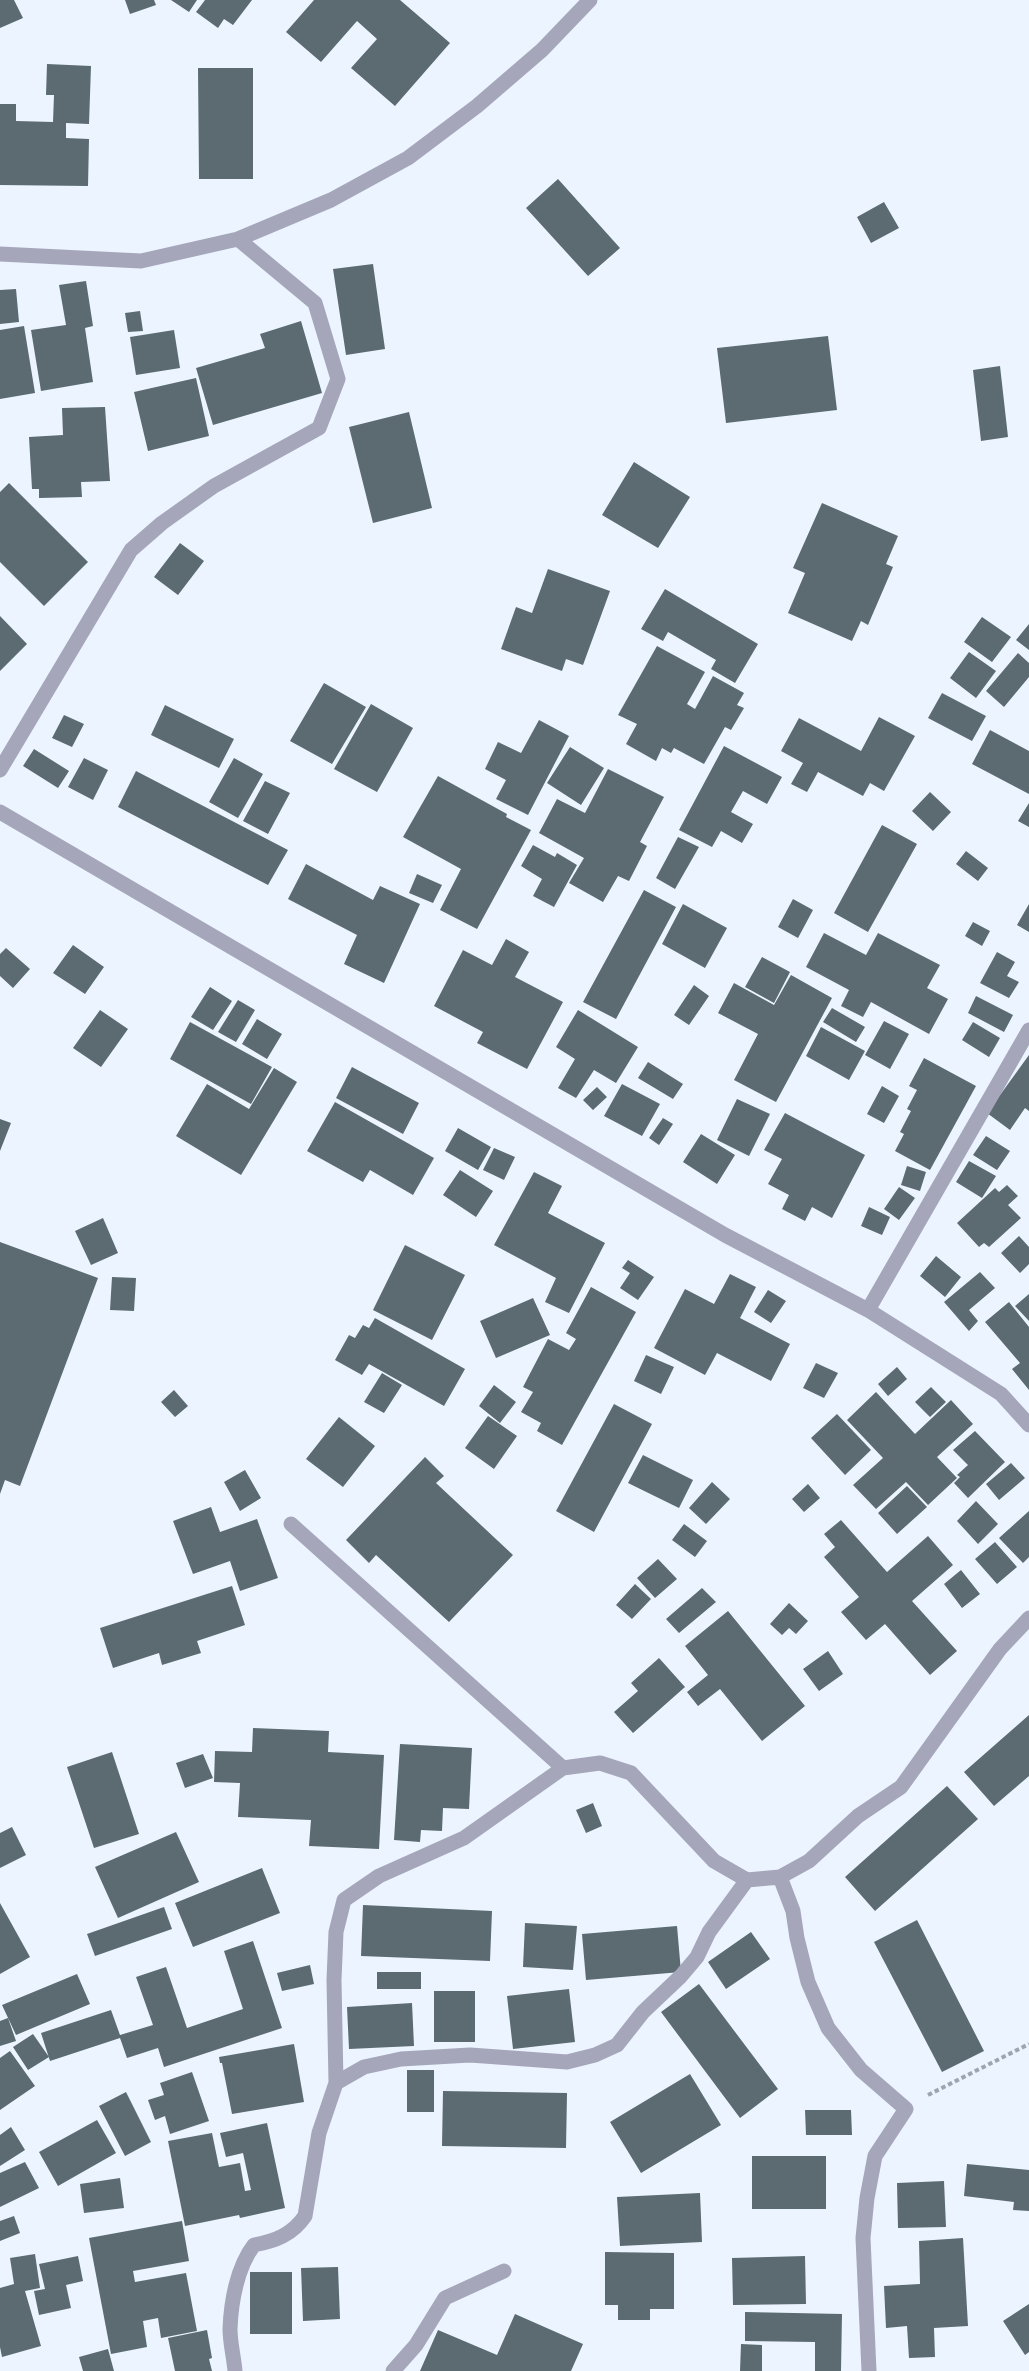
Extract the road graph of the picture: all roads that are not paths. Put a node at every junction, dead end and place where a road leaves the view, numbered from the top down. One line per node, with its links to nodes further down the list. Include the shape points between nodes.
1 (590, 0): 2 (street, via 524,66 408,158 331,200)
2 (238, 239): 3 (street, via 141,261); 4 (street, via 315,303 338,379 319,428 214,486 132,550)
3 (0, 254)
4 (0, 770)
5 (0, 812): 7 (street, via 725,1235)
6 (1029, 1030): 7 (street)
7 (868, 1310): 8 (street, via 1001,1394)
8 (1029, 1425)
9 (291, 1524): 11 (street)
10 (1029, 1618): 12 (street, via 1000,1649 901,1786 858,1816 809,1861)
11 (563, 1768): 13 (street, via 600,1763 631,1773 714,1861); 14 (street, via 464,1838 379,1876 344,1899 336,1932)
12 (780, 1876): 13 (street); 18 (street, via 793,1911 808,1982 828,2028 861,2070 906,2109 875,2156 867,2198 863,2238)
13 (747, 1880): 14 (street, via 709,1932 697,1957 617,2045 567,2062 470,2055 401,2059 364,2067)
14 (336, 2083): 16 (street, via 319,2133 305,2216 297,2227 276,2240 254,2245 245,2257 230,2330)
15 (504, 2271): 17 (street, via 445,2298 416,2345)
16 (235, 2371)
17 (393, 2371)
18 (869, 2371)

